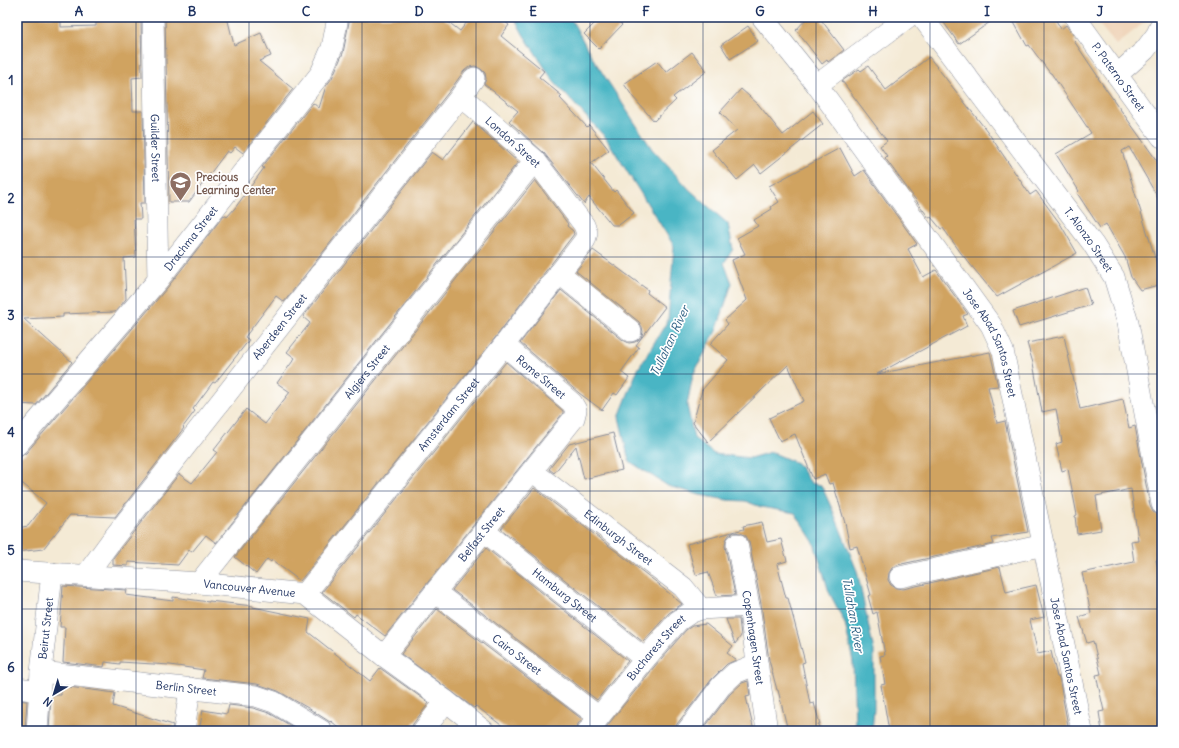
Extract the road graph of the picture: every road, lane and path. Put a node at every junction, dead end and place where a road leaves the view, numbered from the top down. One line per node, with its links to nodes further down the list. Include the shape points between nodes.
1 (153, 17): 16 (street, Guilder Street)
2 (338, 17): 16 (street, Drachma Street, via 332,48 321,74)
3 (762, 17): 10 (street, Jose Abad Santos Street)
4 (908, 17): 10 (street)
5 (922, 17): 22 (street, T. Alonzo Street, via 1093,244 1114,277 1128,323)
6 (1075, 17): 8 (street, P. Paterno Street)
7 (1162, 22): 8 (street, via 1145,50)
8 (1117, 75): 12 (street, P. Paterno Street)
9 (474, 78): 11 (street, Aberdeen Street)
10 (817, 85): 25 (street, Jose Abad Santos Street, via 991,325 1004,351)
11 (460, 96): 13 (street, London Street); 28 (street, Aberdeen Street)
12 (1162, 137)
13 (535, 160): 14 (street, London Street, via 584,225); 30 (street, Algiers Street)
14 (587, 233): 15 (street, Amsterdam Street, via 585,240)
15 (559, 273): 17 (street); 18 (street, Amsterdam Street)
16 (158, 280): 20 (street, Drachma Street)
17 (631, 331)
18 (504, 345): 19 (street, Rome Street, via 572,402); 32 (street, Amsterdam Street)
19 (576, 410): 21 (street, Belfast Street, via 574,418)
20 (17, 445)
21 (532, 471): 23 (street, Belfast Street); 34 (street, Edinburgh Street, via 683,586)
22 (1162, 504)
23 (484, 531): 31 (street, Belfast Street); 36 (street, Hamburg Street)
24 (737, 544): 33 (street, Copenhagen Street)
25 (1044, 545): 29 (street); 50 (street, Jose Abad Santos Street)
26 (17, 571): 27 (street, Vancouver Avenue)
27 (52, 573): 28 (street, Vancouver Avenue); 38 (street, Beirut Street)
28 (86, 575): 30 (street, Vancouver Avenue)
29 (900, 577)
30 (200, 583): 32 (street, Vancouver Avenue)
31 (435, 592): 35 (street, Belfast Street); 42 (street, Cairo Street)
32 (305, 594): 35 (street, Vancouver Avenue)
33 (749, 606): 34 (street, Bucharest Street); 37 (street, Copenhagen Street)
34 (701, 609): 36 (street, Bucharest Street, via 678,621)
35 (384, 656): 41 (street, Vancouver Avenue)
36 (645, 659): 42 (street, Bucharest Street)
37 (757, 664): 48 (street, via 734,673); 49 (street, Copenhagen Street)
38 (40, 681): 39 (street, Berlin Street); 40 (street, Berlin Street); 44 (street, Beirut Street)
39 (17, 688)
40 (190, 688): 43 (street, Berlin Street, via 256,696 274,702); 45 (street)
41 (446, 701): 46 (street); 47 (street, Vancouver Avenue)
42 (594, 724)
43 (319, 730)
44 (37, 731)
45 (184, 731)
46 (423, 731)
47 (484, 731)
48 (687, 731)
49 (767, 731)
50 (1082, 731)

